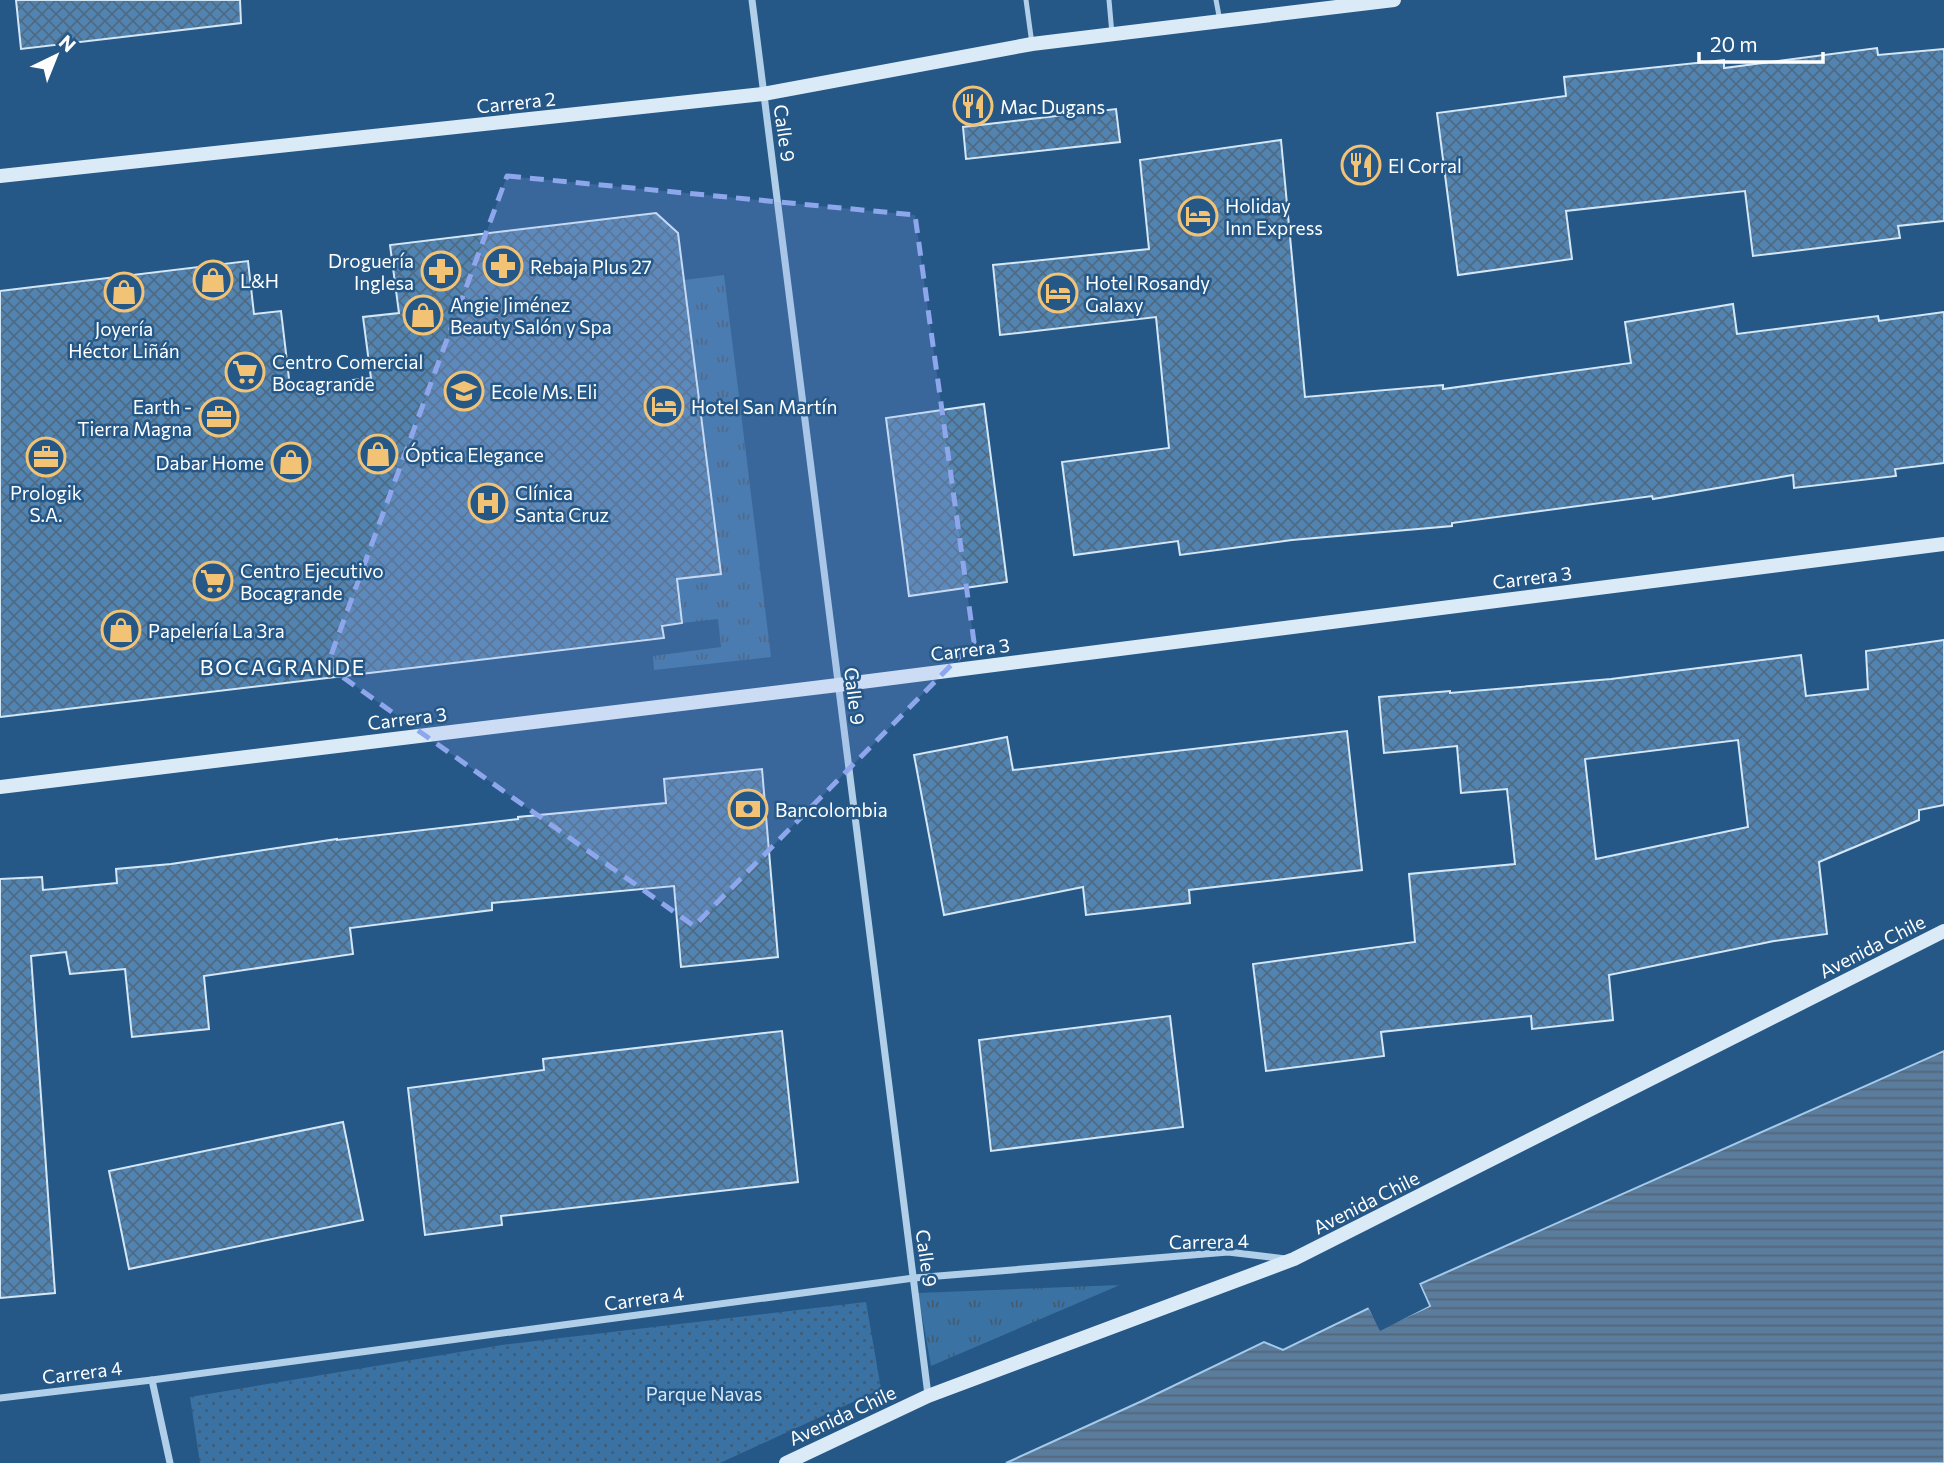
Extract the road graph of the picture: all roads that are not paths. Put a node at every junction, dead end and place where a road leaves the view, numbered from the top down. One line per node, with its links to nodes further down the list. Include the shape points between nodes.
1 (752, 0): 9 (street, Calle 9)
2 (1026, 0): 8 (lane)
3 (1109, 0): 7 (lane)
4 (1216, 0): 6 (lane)
5 (1394, 0): 6 (main road, Carrera 2)
6 (1220, 21): 7 (main road, Carrera 2)
7 (1112, 34): 8 (main road, Carrera 2)
8 (1032, 44): 9 (main road, Carrera 2)
9 (763, 94): 10 (main road, Carrera 2); 12 (street, Calle 9)
10 (0, 176)
11 (1944, 544): 12 (main road, Carrera 3)
12 (838, 685): 13 (main road, Carrera 3); 16 (street, Calle 9)
13 (0, 786)
14 (1944, 931): 15 (main road, Avenida Chile)
15 (1294, 1259): 16 (street, Carrera 4, via 1228,1252); 18 (main road, Avenida Chile)
16 (914, 1278): 17 (street, Carrera 4); 18 (street, Calle 9)
17 (152, 1380): 19 (street, Carrera 4); 20 (street)
18 (928, 1395): 21 (main road, Avenida Chile)
19 (0, 1398)
20 (170, 1463)
21 (786, 1463)

